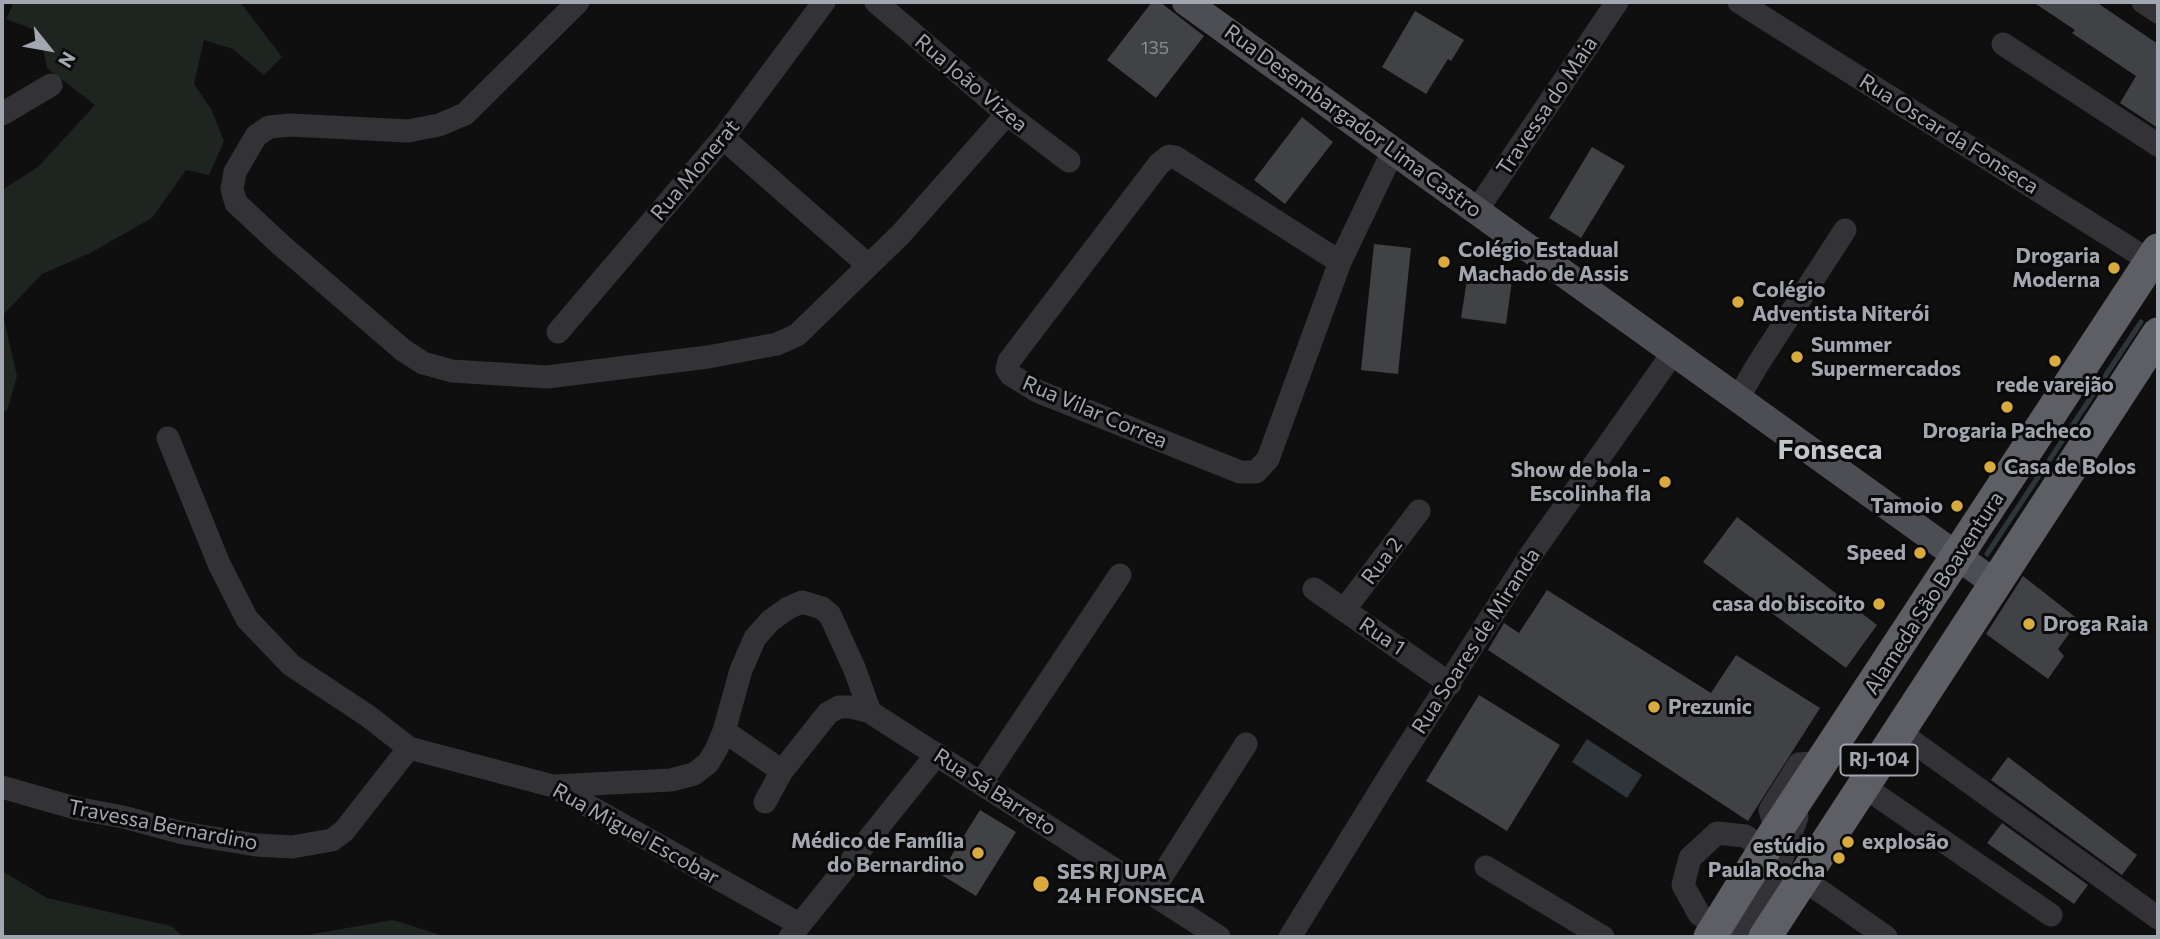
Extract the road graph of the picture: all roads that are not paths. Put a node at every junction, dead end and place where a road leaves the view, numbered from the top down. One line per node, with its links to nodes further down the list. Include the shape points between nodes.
1 (578, 2): 21 (street, via 465,114 439,125 408,131 269,127 256,136 235,172 232,189 236,203 403,350 423,363 461,372 547,377 777,344 797,335)
2 (824, 2): 13 (street, Rua Monerat)
3 (877, 2): 12 (street, Rua João Vizea)
4 (1186, 2): 15 (main road, Rua Desembargador Lima Castro)
5 (1617, 2): 17 (street, Travessa do Maia)
6 (1739, 2): 19 (street, Rua Oscar da Fonseca)
7 (2143, 2): 8 (street)
8 (2158, 12)
9 (2003, 44): 14 (street)
10 (51, 85): 11 (street)
11 (2, 114)
12 (1007, 114): 16 (street, Rua João Vizea); 21 (street)
13 (723, 138): 21 (street); 22 (street, Rua Monerat)
14 (2158, 145)
15 (1393, 151): 17 (main road, Rua Desembargador Lima Castro); 20 (street, Rua Vilar Correa)
16 (1069, 161)
17 (1477, 210): 24 (main road, Rua Desembargador Lima Castro)
18 (1845, 230): 25 (street)
19 (2156, 259): 28 (highway, Alameda São Boaventura / RJ-104)
20 (1340, 262): 20 (street, Rua Vilar Correa, via 1268,459 1256,472 1240,472 1037,391 1007,369 1169,156)
21 (868, 265)
22 (558, 332)
23 (2158, 334): 30 (highway, RJ-104)
24 (1672, 353): 25 (main road, Rua Desembargador Lima Castro); 33 (street, Rua Soares de Miranda, via 1532,553)
25 (1738, 398): 28 (main road, Rua Desembargador Lima Castro)
26 (168, 438): 38 (street, Rua Miguel Escobar, via 219,564 247,619 291,665)
27 (1419, 511): 32 (street, Rua 2)
28 (1957, 557): 30 (main road, Rua Desembargador Lima Castro); 40 (highway, Alameda São Boaventura / RJ-104)
29 (1120, 575): 42 (street)
30 (1996, 584): 36 (highway, RJ-104)
31 (1314, 589): 32 (street, Rua 1)
32 (1344, 610): 33 (street, Rua 1)
33 (1450, 684): 57 (street, Rua Soares de Miranda)
34 (870, 712): 35 (street, via 830,615 802,602 770,621 755,638); 39 (street, Rua Sá Barreto); 41 (street, Rua Sá Barreto, via 839,707 828,713)
35 (724, 731): 41 (street); 44 (street, via 708,763 694,774 671,780)
36 (1898, 731): 45 (highway, RJ-104); 53 (street)
37 (1246, 744): 51 (street)
38 (410, 748): 43 (street, Travessa Bernardino, via 344,831 332,840 292,846 183,833); 44 (street, Rua Miguel Escobar)
39 (937, 754): 42 (street, Rua Sá Barreto); 54 (street)
40 (1822, 762): 46 (highway, Alameda São Boaventura / RJ-104); 48 (street, via 1799,764 1770,810)
41 (782, 771): 47 (street, Rua Sá Barreto)
42 (981, 783): 51 (street, Rua Sá Barreto)
43 (2, 786)
44 (553, 786): 54 (street, Rua Miguel Escobar)
45 (1863, 786): 50 (highway, RJ-104); 52 (street)
46 (1797, 800): 48 (highway, Alameda São Boaventura / RJ-104); 55 (street, via 1797,822 1780,863)
47 (765, 802)
48 (1771, 840): 55 (highway, Alameda São Boaventura / RJ-104); 55 (street, via 1717,833 1689,858 1684,885 1699,914)
49 (1486, 867): 58 (street)
50 (1803, 879): 59 (highway, RJ-104); 60 (street)
51 (1151, 893): 56 (street, Rua Sá Barreto)
52 (2051, 915)
53 (2158, 918)
54 (795, 931)
55 (1722, 934)
56 (1219, 937)
57 (1290, 937)
58 (1603, 937)
59 (1765, 937)
60 (1886, 937)

